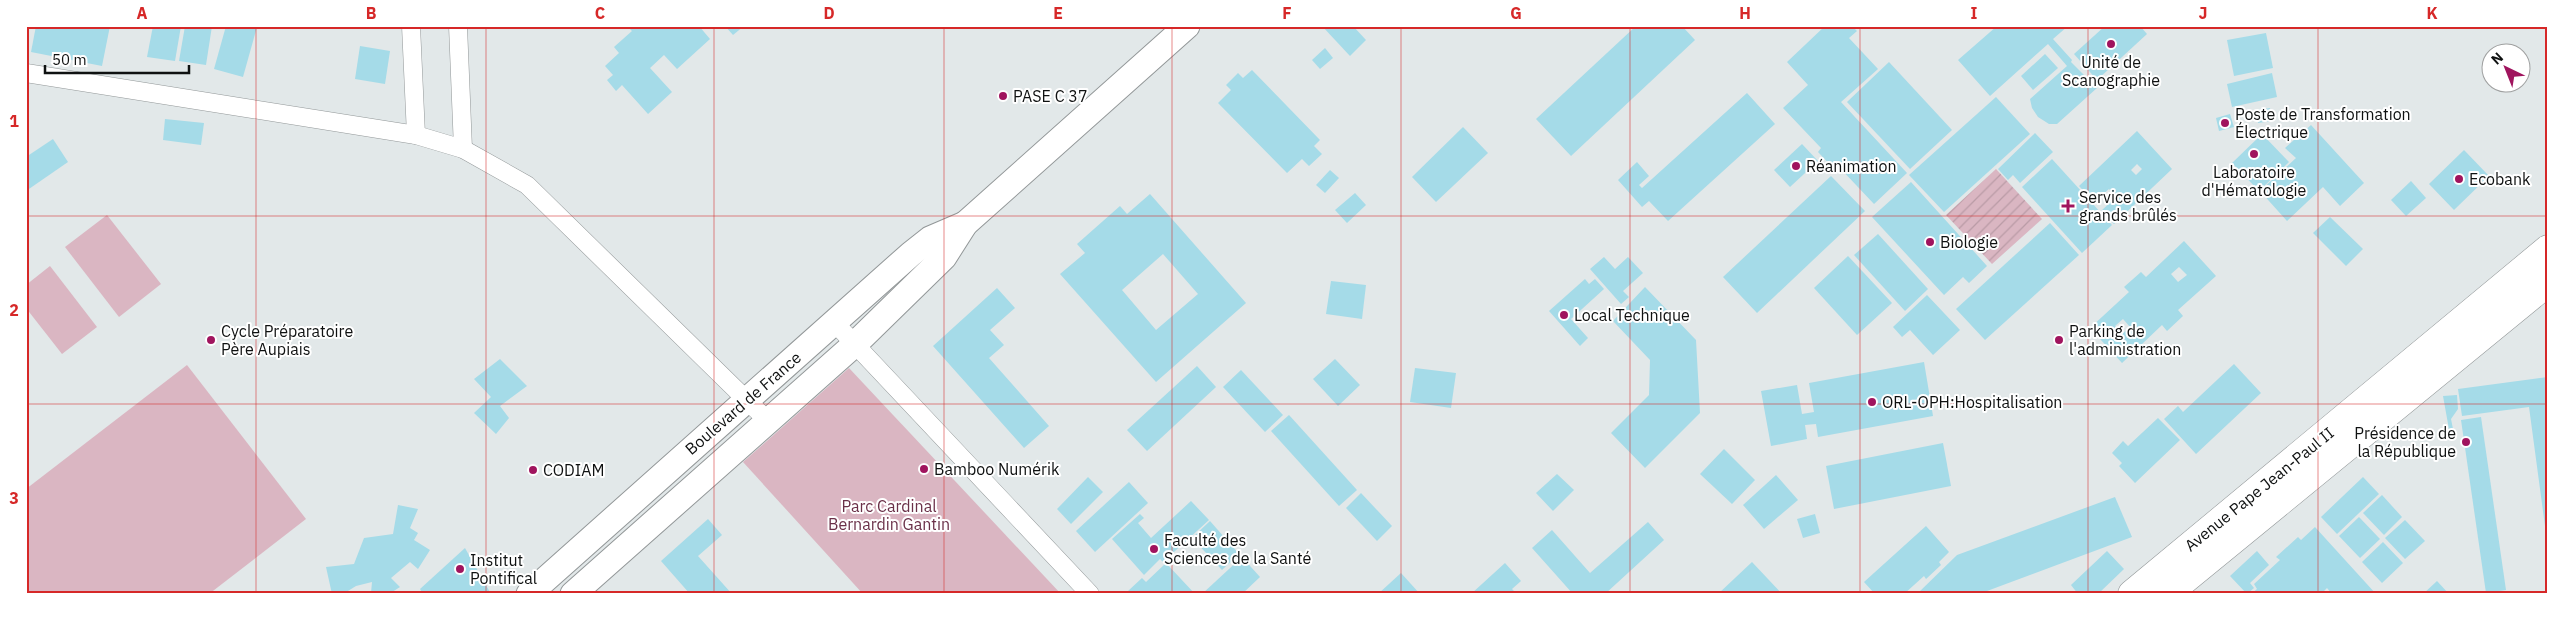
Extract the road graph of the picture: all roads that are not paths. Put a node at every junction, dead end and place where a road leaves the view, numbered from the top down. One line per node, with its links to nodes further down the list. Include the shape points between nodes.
1 (411, 26): 5 (street)
2 (458, 26): 6 (street)
3 (1187, 26): 7 (street, Boulevard de France)
4 (26, 73): 5 (street)
5 (416, 135): 6 (street)
6 (463, 149): 12 (street, via 527,186)
7 (965, 224): 10 (street, Boulevard de France, via 930,239); 11 (street, Boulevard de France, via 944,257)
8 (2548, 250): 9 (main road, Avenue Pape Jean-Paul II)
9 (2530, 286): 17 (main road, Avenue Pape Jean-Paul II); 18 (main road, Avenue Pape Jean-Paul II)
10 (834, 322): 11 (street); 12 (street, Boulevard de France)
11 (855, 344): 13 (street, Boulevard de France); 16 (street)
12 (748, 401): 13 (street); 14 (street, Boulevard de France)
13 (767, 420): 15 (street, Boulevard de France)
14 (530, 594)
15 (573, 594)
16 (1090, 594)
17 (2132, 594)
18 (2167, 594)

